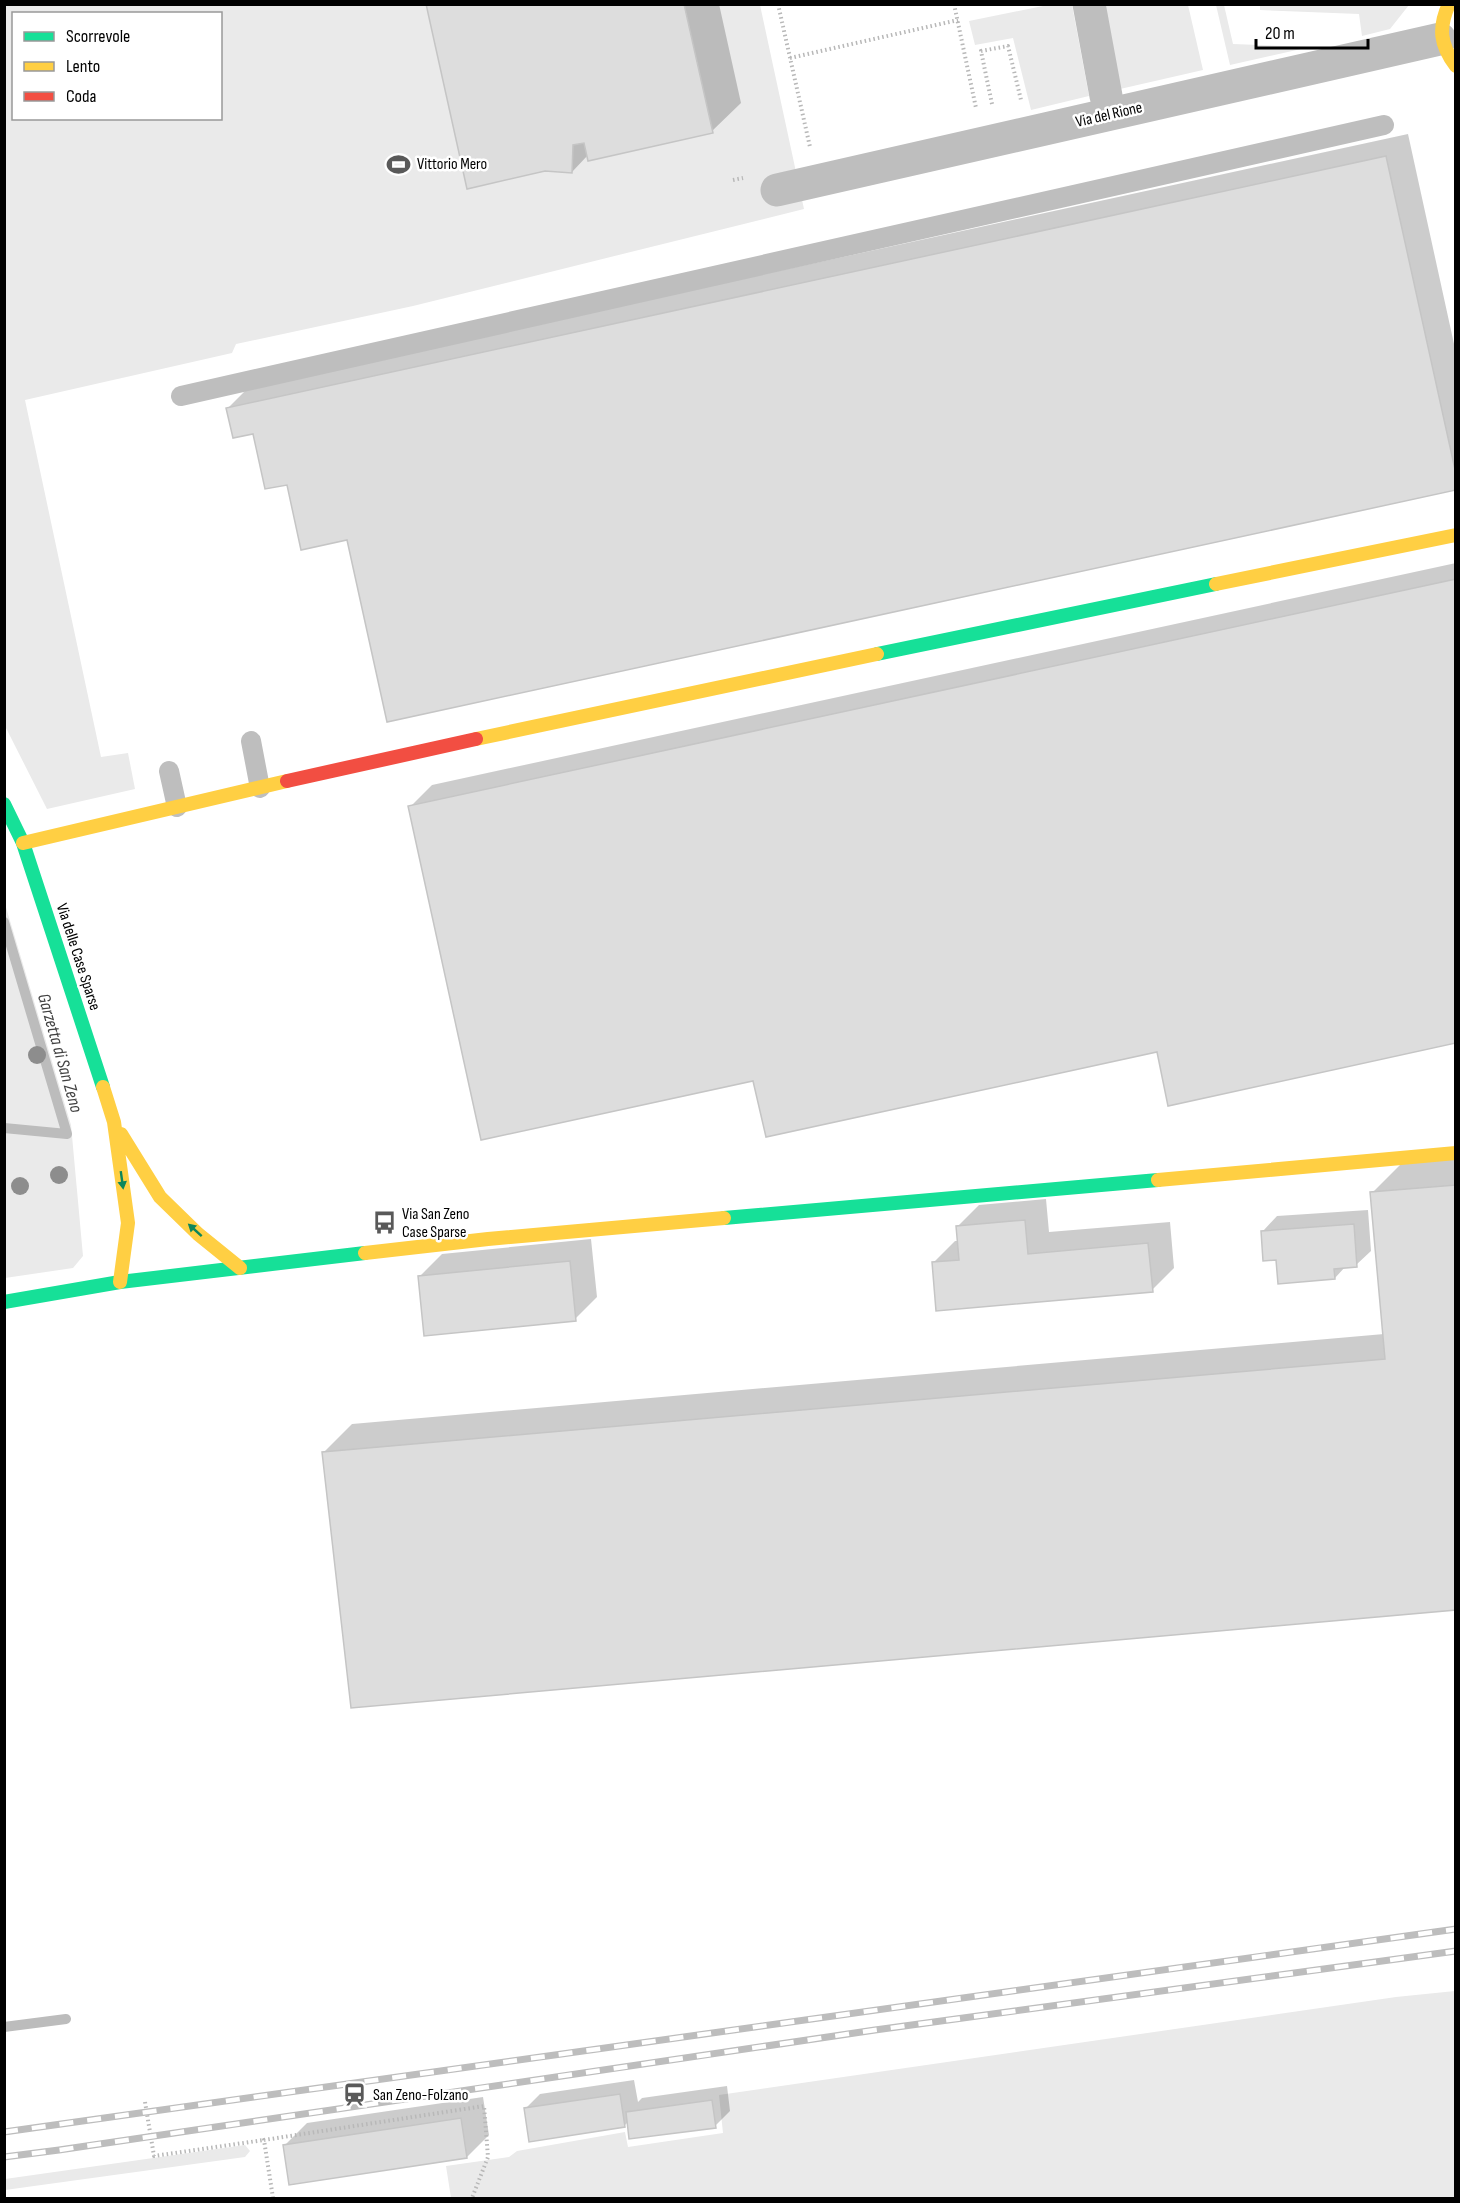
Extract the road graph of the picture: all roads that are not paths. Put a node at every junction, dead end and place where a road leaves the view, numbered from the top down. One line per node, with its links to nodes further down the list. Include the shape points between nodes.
1 (1089, 4): 4 (street)
2 (1449, 4): 3 (street, Via del Rione, via 1443,17)
3 (1448, 53): 6 (street, Via del Rione)
4 (1106, 96)
5 (1384, 125): 7 (lane)
6 (777, 190)
7 (181, 396)
8 (1455, 536): 11 (street, via 793,671)
9 (251, 741): 11 (lane)
10 (169, 771): 13 (lane)
11 (260, 788): 13 (street)
12 (4, 804): 14 (street, Via delle Case Sparse)
13 (177, 807): 14 (street)
14 (23, 843): 15 (street, Via delle Case Sparse)
15 (114, 1122): 17 (street, Via delle Case Sparse, one-way to 15, via 160,1197); 18 (street, Via delle Case Sparse, one-way to 18, via 128,1223)
16 (1455, 1153): 17 (street, via 489,1239)
17 (240, 1268): 18 (street)
18 (120, 1282): 19 (street)
19 (4, 1302)

